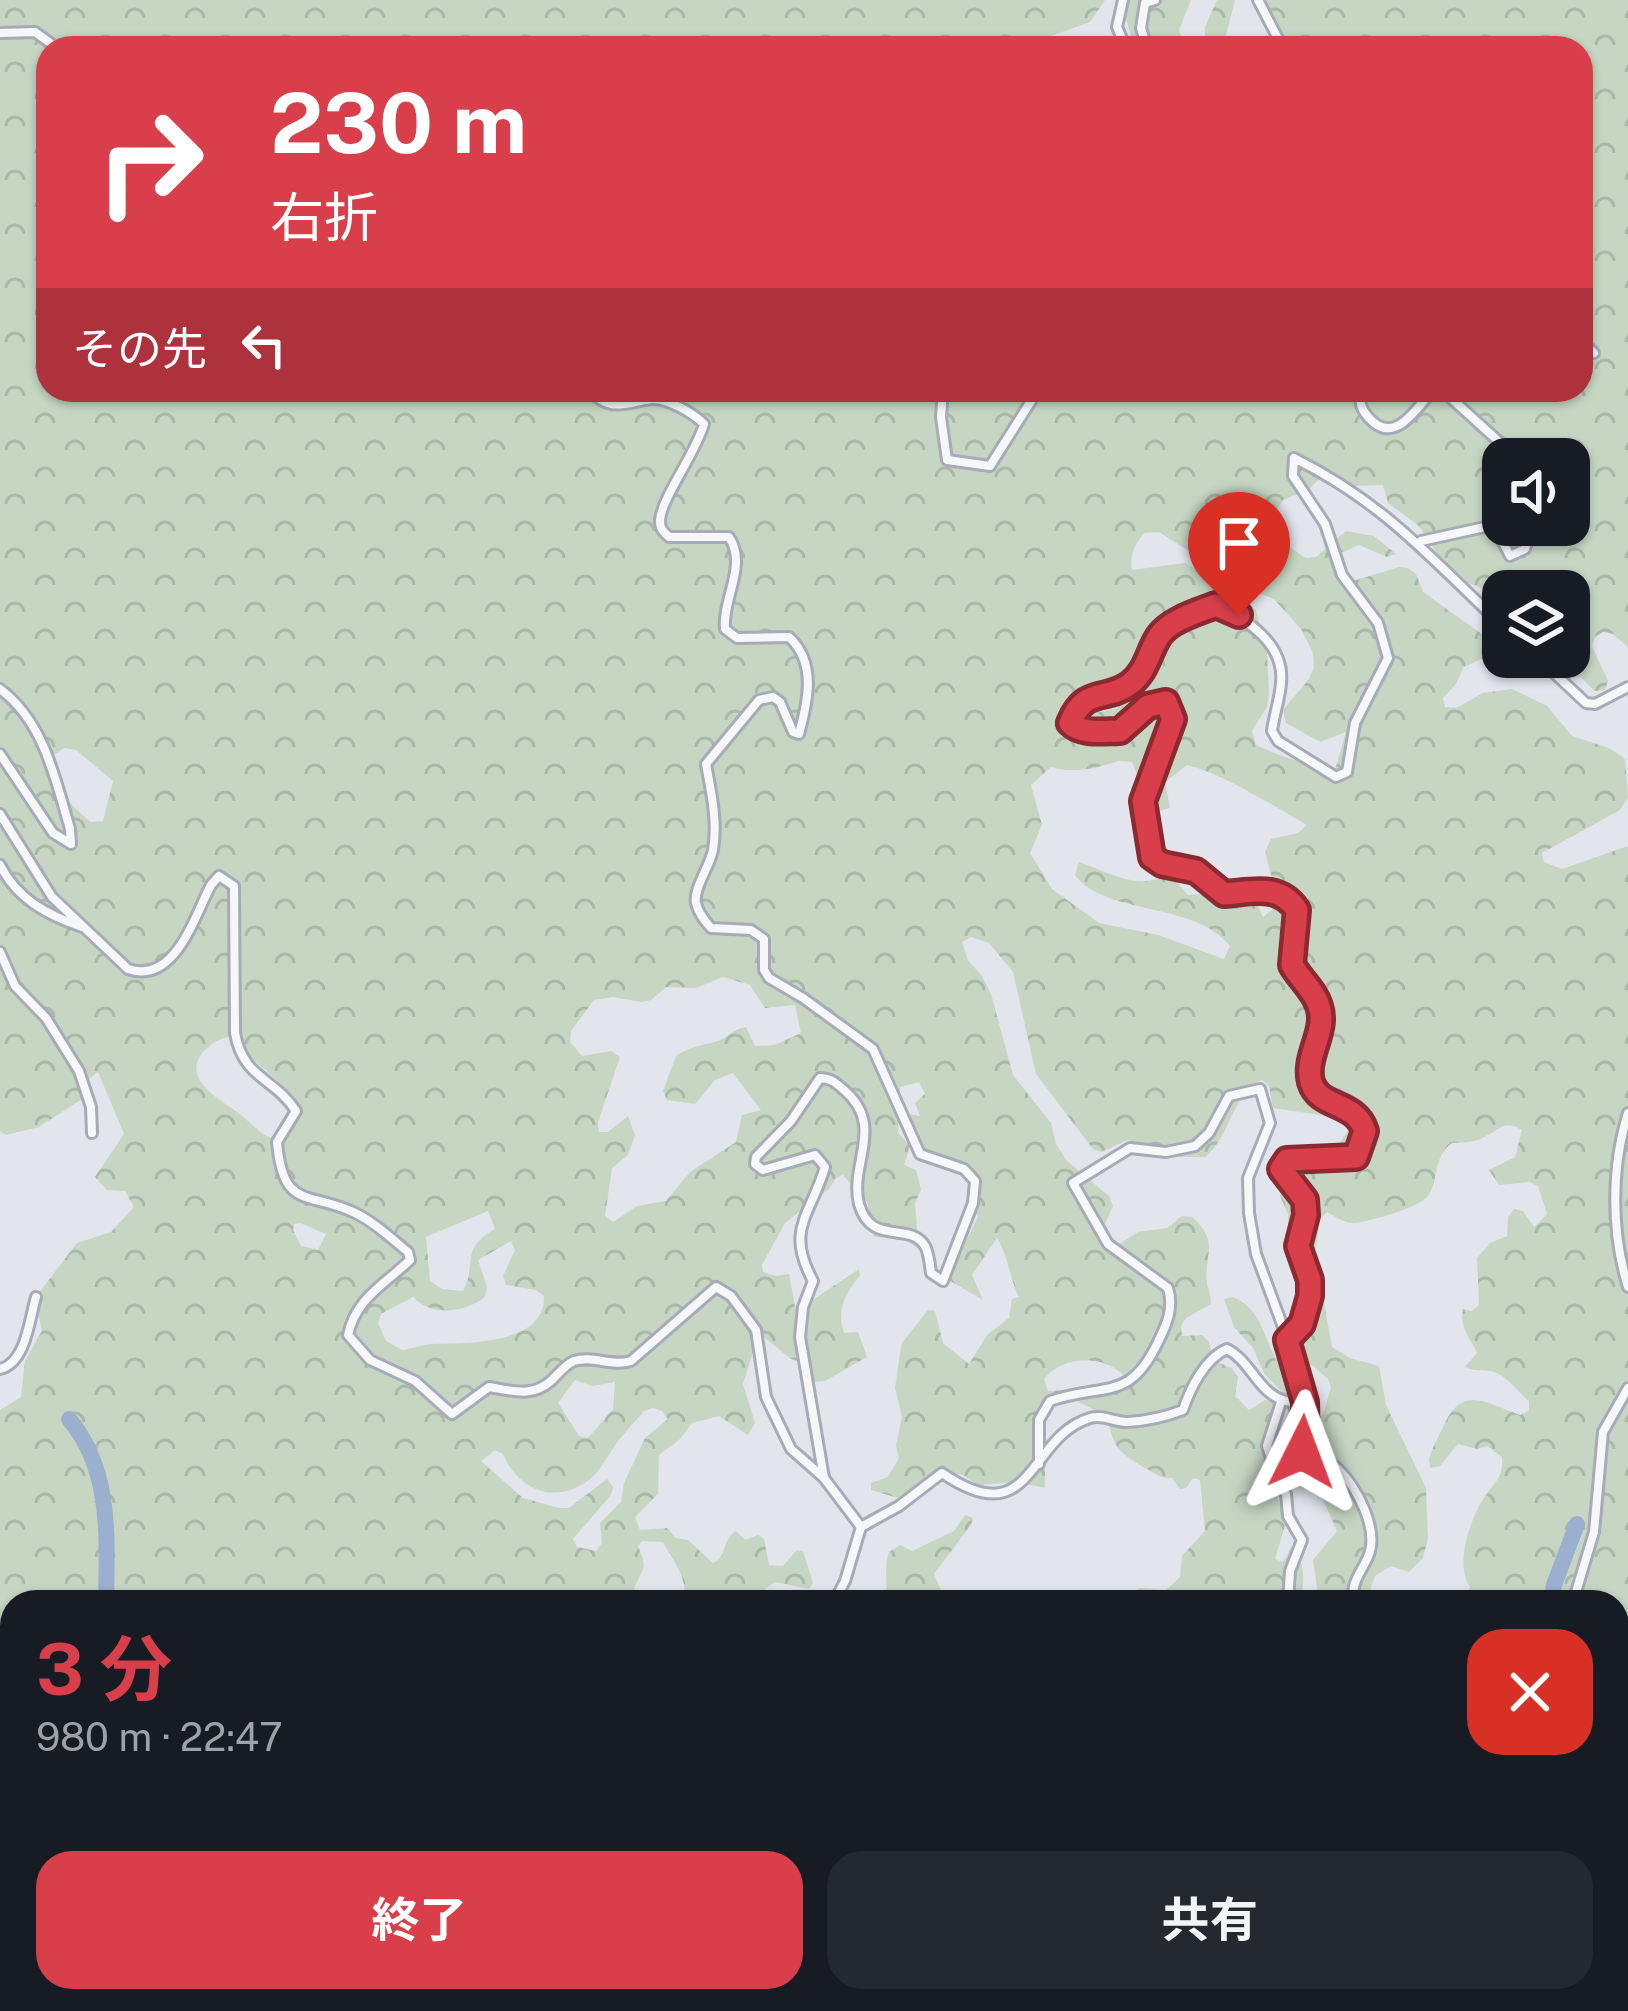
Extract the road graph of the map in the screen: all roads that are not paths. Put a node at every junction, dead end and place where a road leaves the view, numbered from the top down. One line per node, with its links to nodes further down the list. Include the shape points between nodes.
1 (1123, 0): 6 (street)
2 (1155, 0): 7 (street, via 1145,3)
3 (1258, 0): 8 (street)
4 (0, 33): 5 (street)
5 (40, 36)
6 (1121, 36)
7 (1144, 36)
8 (1277, 36)
9 (601, 402): 10 (street)
10 (637, 402)
11 (665, 402): 41 (street, via 704,424 667,500 662,530 729,537 736,565 725,629 737,638 789,637 808,669 799,734 780,702 760,700 706,764 714,845 697,907 711,928 751,930 764,939 769,978 873,1049 920,1154 975,1181 943,1281 931,1274 925,1246 914,1237 866,1221 858,1201 865,1126 852,1096 832,1079 820,1078 756,1156 763,1170 815,1155 825,1167 797,1241 812,1281 800,1336)
12 (942, 402): 13 (street, via 947,460 990,466)
13 (1030, 402)
14 (1360, 402): 15 (street, via 1387,428)
15 (1426, 402)
16 (1452, 402): 17 (street)
17 (1494, 438)
18 (1482, 528): 19 (street)
19 (1419, 542): 22 (street); 35 (street, via 1348,487 1294,458 1293,476 1388,648 1354,723 1344,775 1278,741 1277,655 1239,615 1216,605 1167,628 1127,687 1087,699 1070,723 1120,731 1148,706 1166,702 1173,719 1143,801 1152,857 1196,871 1224,894 1282,893 1297,910 1292,965 1321,1015 1312,1087 1354,1112 1365,1131 1356,1157 1287,1160 1281,1169 1305,1200 1298,1246 1310,1280 1302,1324)
20 (1505, 546): 21 (street, via 1510,556)
21 (1526, 546)
22 (1482, 605)
23 (1559, 678): 24 (street, via 1586,703)
24 (1628, 687)
25 (0, 689): 26 (street, via 38,731 71,844 52,833)
26 (0, 754)
27 (0, 814): 29 (street, via 52,897)
28 (0, 865): 29 (street, via 28,902)
29 (84, 928): 41 (street, via 128,969 150,972 176,952 211,885 219,877 234,886 238,1051 296,1111 278,1142 285,1180 299,1196 353,1212 408,1252 410,1260 352,1316 349,1335 370,1360 415,1381 452,1414 489,1387 540,1391 573,1361 631,1360 716,1287 756,1330 766,1397 791,1449)
30 (0, 952): 32 (street, via 15,986 79,1070)
31 (1628, 1113): 33 (street, via 1616,1209)
32 (92, 1133)
33 (1628, 1287)
34 (36, 1297): 36 (street, via 20,1356)
35 (1287, 1340): 39 (street, via 1305,1402); 40 (street, via 1249,1213 1248,1178 1270,1124 1260,1089 1229,1096 1209,1133 1184,1152 1130,1148 1073,1183 1108,1244 1168,1288 1170,1315 1136,1379 1050,1401 1039,1420)
36 (0, 1369)
37 (1628, 1388): 46 (street, via 1603,1432 1594,1532)
38 (1281, 1402): 39 (street, via 1294,1406); 40 (street, via 1238,1355 1222,1350 1183,1410 1126,1422 1090,1418); 44 (street, via 1267,1446 1269,1472 1286,1493 1302,1540)
39 (1306, 1455): 45 (street, via 1339,1471 1368,1520 1370,1555)
40 (1039, 1464): 42 (street, via 995,1493 942,1473)
41 (824, 1478): 42 (street)
42 (861, 1527): 43 (street)
43 (840, 1590)
44 (1289, 1590)
45 (1353, 1590)
46 (1577, 1590)

